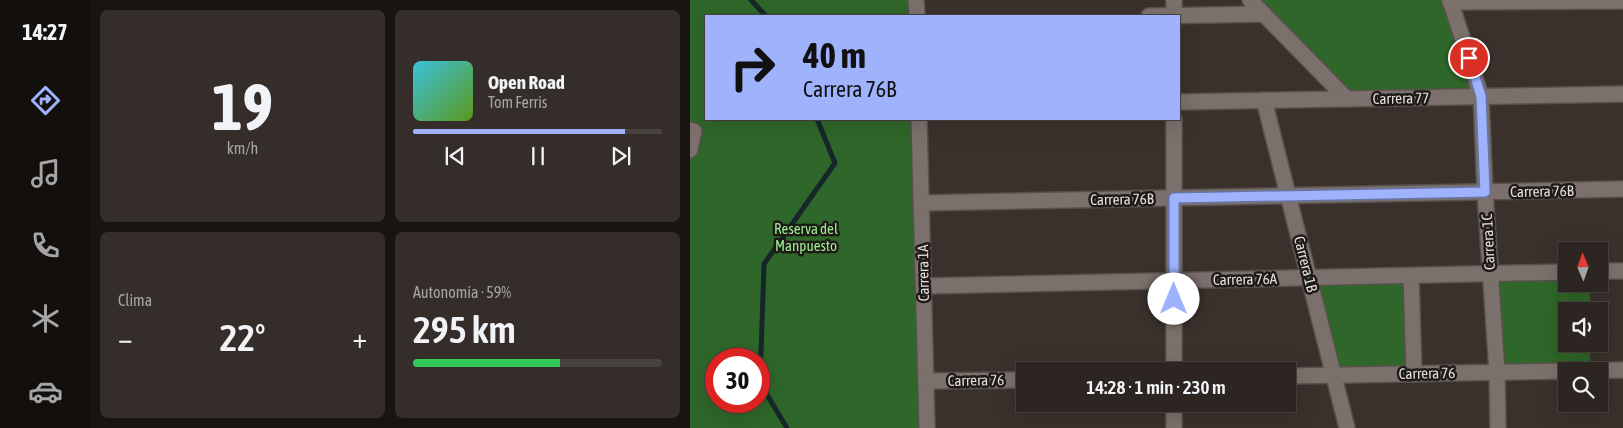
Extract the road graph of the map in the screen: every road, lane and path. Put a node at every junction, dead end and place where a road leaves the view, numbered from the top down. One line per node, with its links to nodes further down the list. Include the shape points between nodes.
1 (916, 0): 7 (street)
2 (1174, 0): 8 (street)
3 (1250, 0): 6 (street)
4 (1450, 1): 5 (street); 11 (street, Carrera 1C)
5 (1623, 1)
6 (1264, 14): 9 (street); 12 (street)
7 (917, 15)
8 (1174, 15)
9 (1180, 16)
10 (1623, 94): 11 (street, Carrera 77)
11 (1481, 96): 12 (street, Carrera 77); 20 (street, Carrera 1C)
12 (1347, 99): 13 (street, Carrera 77)
13 (1264, 100): 14 (street, Carrera 77); 21 (street, Carrera 1B)
14 (1180, 102)
15 (919, 120): 23 (street, Carrera 1A)
16 (1174, 120): 22 (street)
17 (692, 130): 18 (street)
18 (690, 150)
19 (1623, 189): 20 (street, Carrera 76B)
20 (1485, 192): 21 (street, Carrera 76B); 27 (street, Carrera 1C)
21 (1288, 196): 22 (street, Carrera 76B); 29 (street, Carrera 1B)
22 (1174, 198): 23 (street, Carrera 76B); 30 (street)
23 (922, 203): 31 (street, Carrera 1A)
24 (1608, 271): 25 (street)
25 (1623, 271)
26 (1558, 272): 27 (street, Carrera 76A)
27 (1490, 274): 28 (street, Carrera 76A); 36 (street, Carrera 1C)
28 (1411, 276): 29 (street, Carrera 76A); 37 (street)
29 (1309, 278): 30 (street, Carrera 76A); 38 (street, Carrera 1B)
30 (1174, 281): 31 (street, Carrera 76A); 32 (street)
31 (924, 286): 41 (street, Carrera 1A)
32 (1174, 362)
33 (1608, 370): 34 (street, Carrera 76)
34 (1623, 370)
35 (1558, 371): 36 (street, Carrera 76)
36 (1497, 372): 37 (street, Carrera 76); 46 (street, Carrera 1C)
37 (1414, 374): 38 (street, Carrera 76)
38 (1333, 375): 39 (street, Carrera 76); 45 (street, Carrera 1B)
39 (1296, 376)
40 (1016, 380): 41 (street, Carrera 76)
41 (926, 381): 43 (street, Carrera 1A)
42 (1174, 412): 44 (street)
43 (927, 428)
44 (1174, 428)
45 (1347, 428)
46 (1498, 428)

